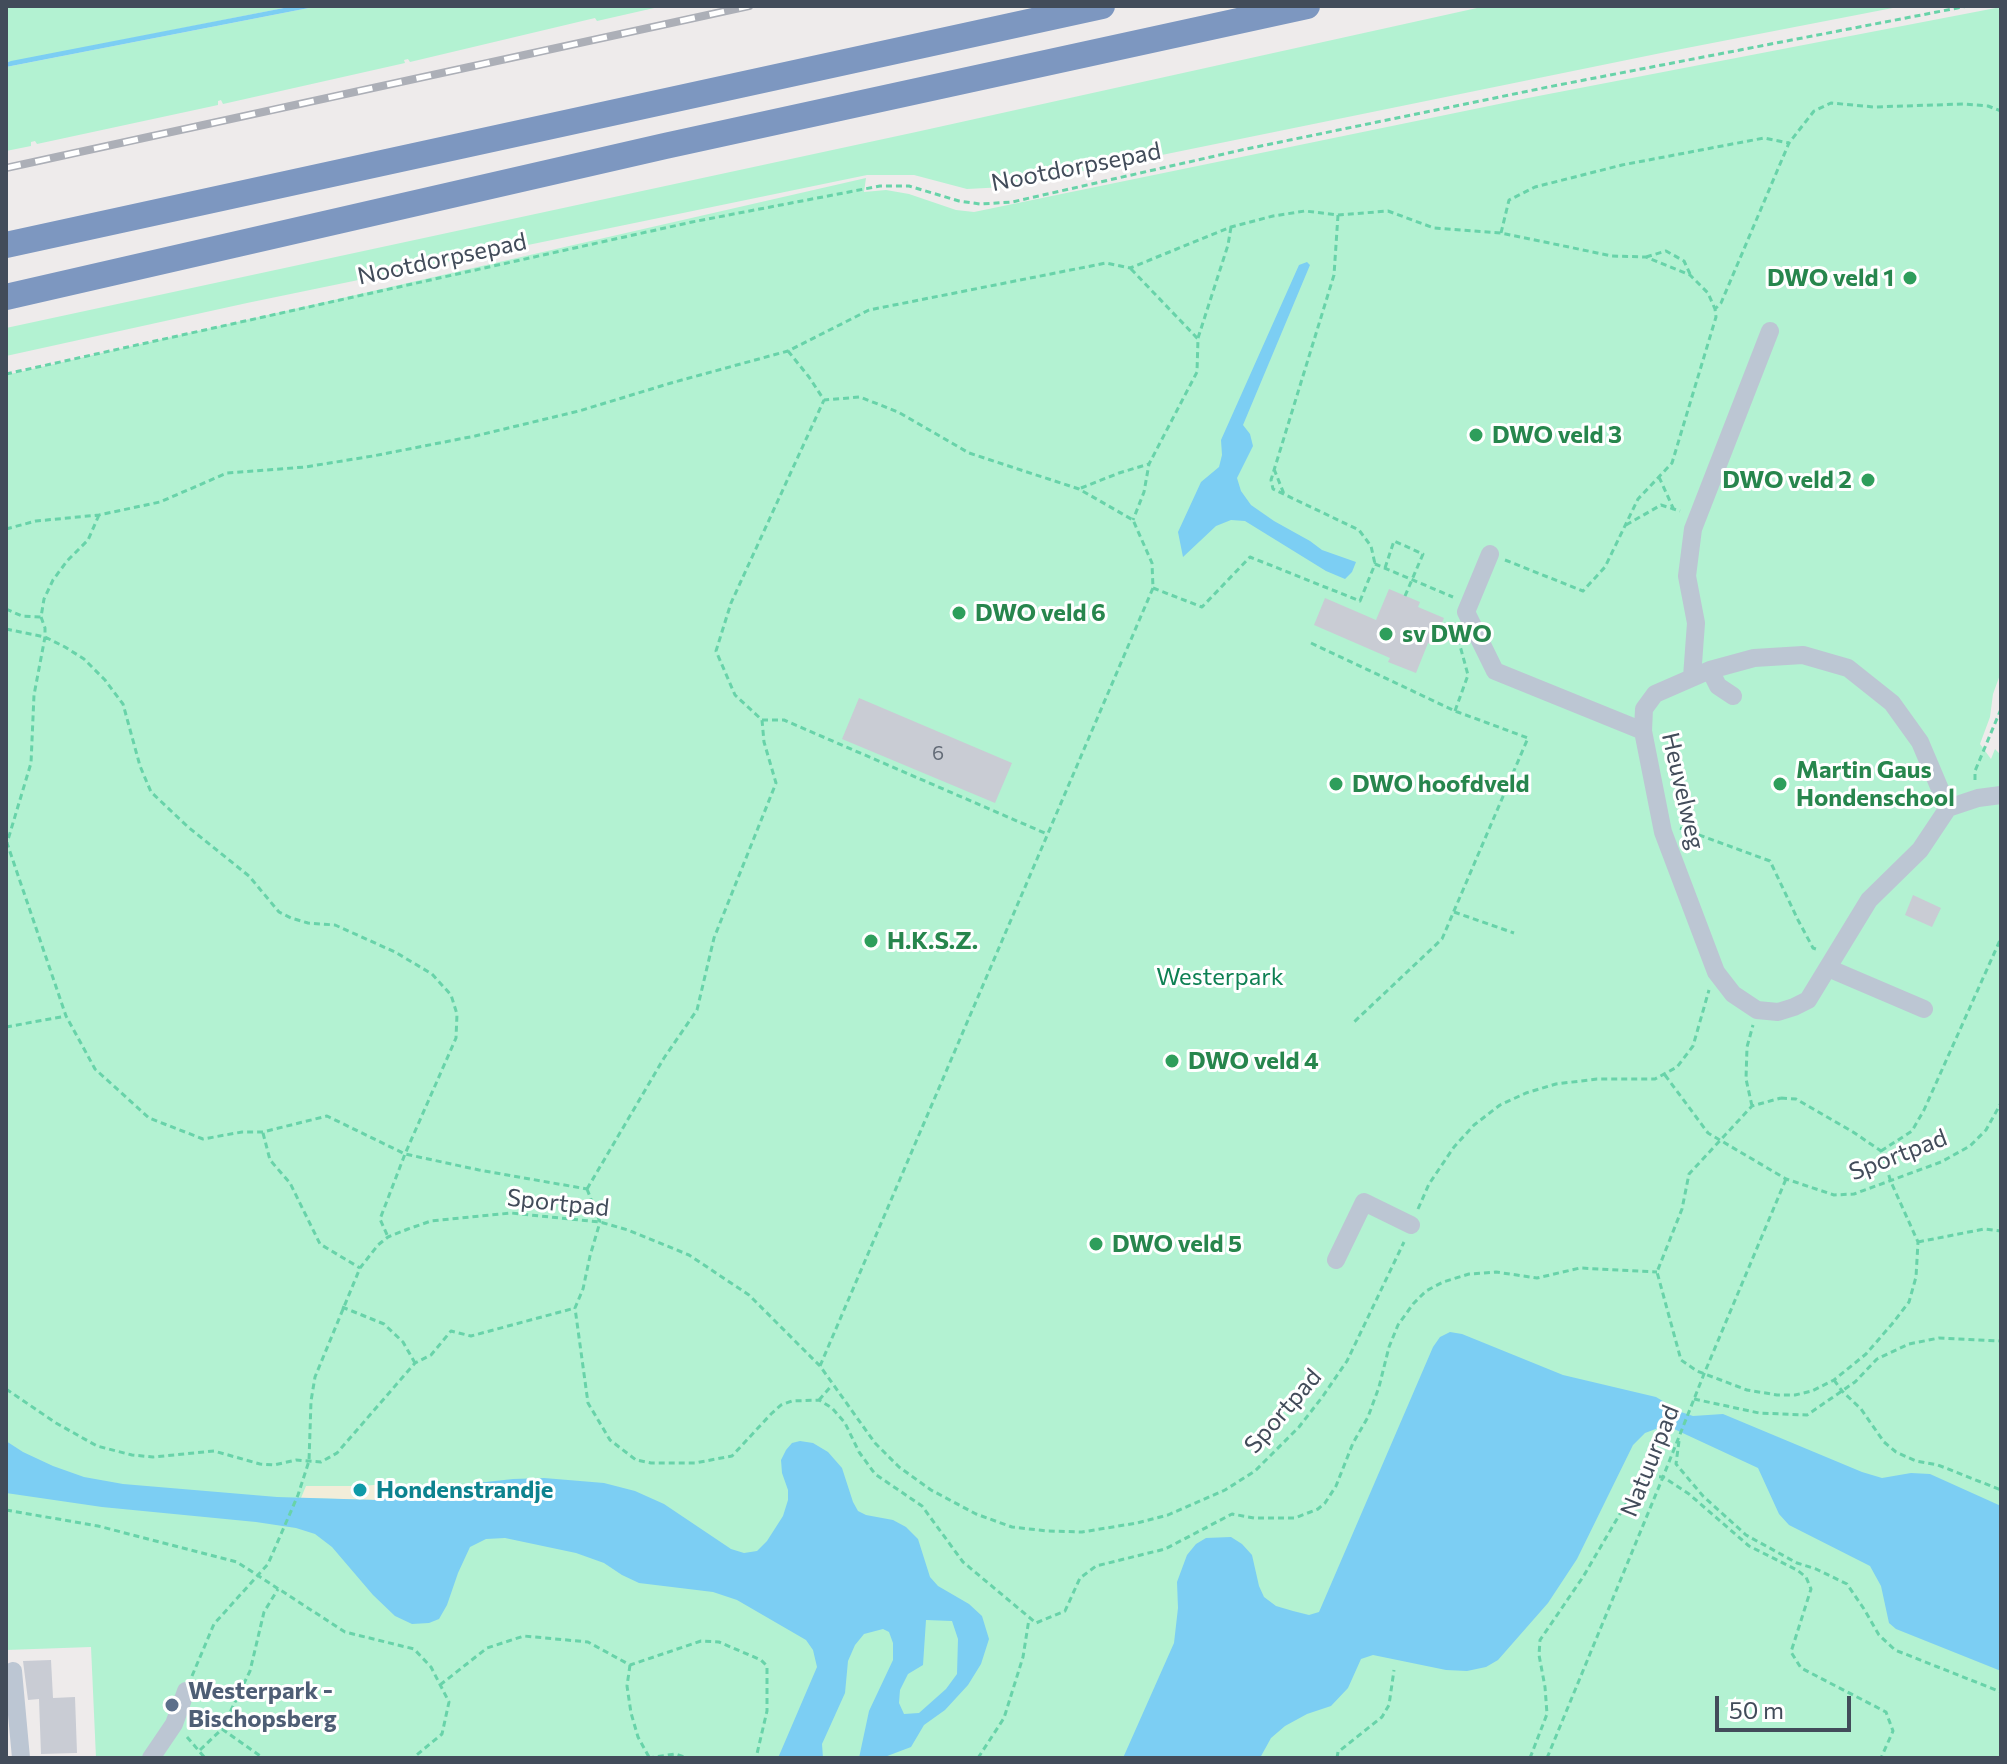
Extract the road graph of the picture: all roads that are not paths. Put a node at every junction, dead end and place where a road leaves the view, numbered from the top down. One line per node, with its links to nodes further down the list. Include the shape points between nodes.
1 (1102, 6): 3 (highway)
2 (1307, 6): 4 (highway)
3 (6, 245)
4 (6, 297)
5 (1770, 331): 7 (street, via 1693,529 1687,576)
6 (1490, 554): 9 (street, via 1466,612 1495,671)
7 (1701, 674): 8 (street); 9 (street, Heuvelweg, via 1655,694 1644,709); 11 (street, Heuvelweg, via 1754,658 1803,655 1848,668 1892,703 1906,722)
8 (1733, 696)
9 (1643, 731): 12 (street, Heuvelweg, via 1663,832 1716,972 1733,994 1757,1010 1794,1007 1808,1000)
10 (2001, 795): 11 (street)
11 (1948, 808): 12 (street, via 1920,850 1869,900)
12 (1831, 963): 13 (street)
13 (1924, 1009)
14 (1411, 1225): 15 (street, via 1364,1202)
15 (1336, 1260)
16 (13, 1671): 18 (street)
17 (186, 1691): 19 (street, via 174,1724)
18 (21, 1758)
19 (151, 1758)

